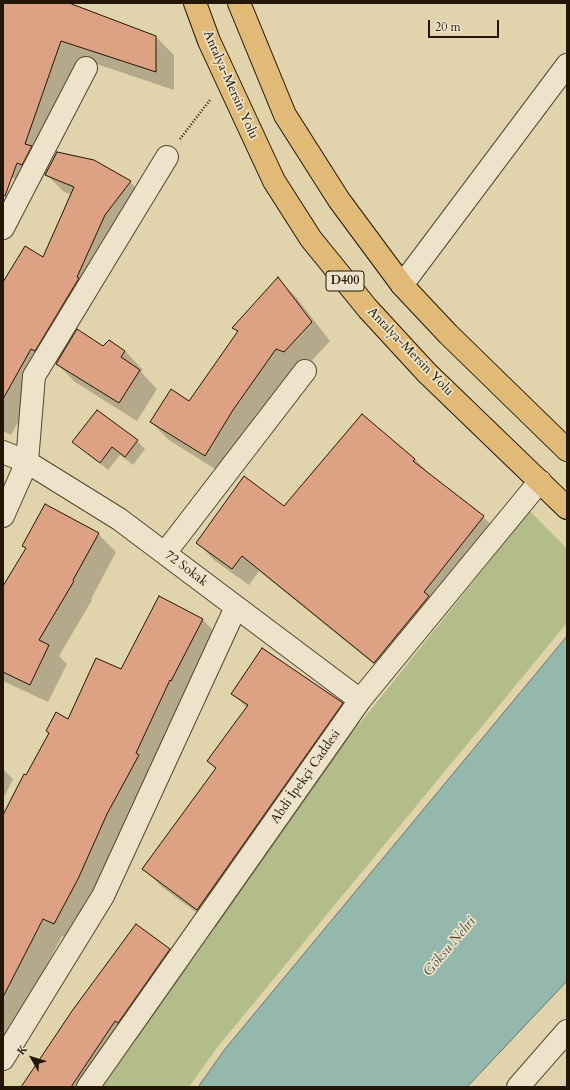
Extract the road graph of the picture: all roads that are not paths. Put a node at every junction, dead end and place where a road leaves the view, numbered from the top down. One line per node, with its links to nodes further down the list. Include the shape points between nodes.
1 (195, 3): 12 (highway, Antalya-Mersin Yolu / D400, via 209,41 274,181 311,239 368,309 427,372)
2 (239, 3): 7 (highway, via 285,115 339,200)
3 (567, 65): 7 (street)
4 (86, 68): 6 (street)
5 (167, 156): 11 (street, via 34,376)
6 (3, 228)
7 (402, 285): 9 (highway, via 448,334)
8 (305, 371): 15 (street)
9 (567, 450)
10 (3, 452): 11 (street, 72 Sokak)
11 (27, 462): 14 (street); 15 (street, 72 Sokak, via 119,519)
12 (540, 481): 13 (highway, Antalya-Mersin Yolu / D400); 17 (street, Abdi İpekçi Caddesi)
13 (567, 508)
14 (3, 516)
15 (165, 553): 16 (street, 72 Sokak)
16 (236, 606): 17 (street, 72 Sokak); 19 (street, via 103,896)
17 (360, 700): 20 (street, Abdi İpekçi Caddesi)
18 (567, 1031): 21 (street)
19 (3, 1058)
20 (88, 1087)
21 (518, 1087)

